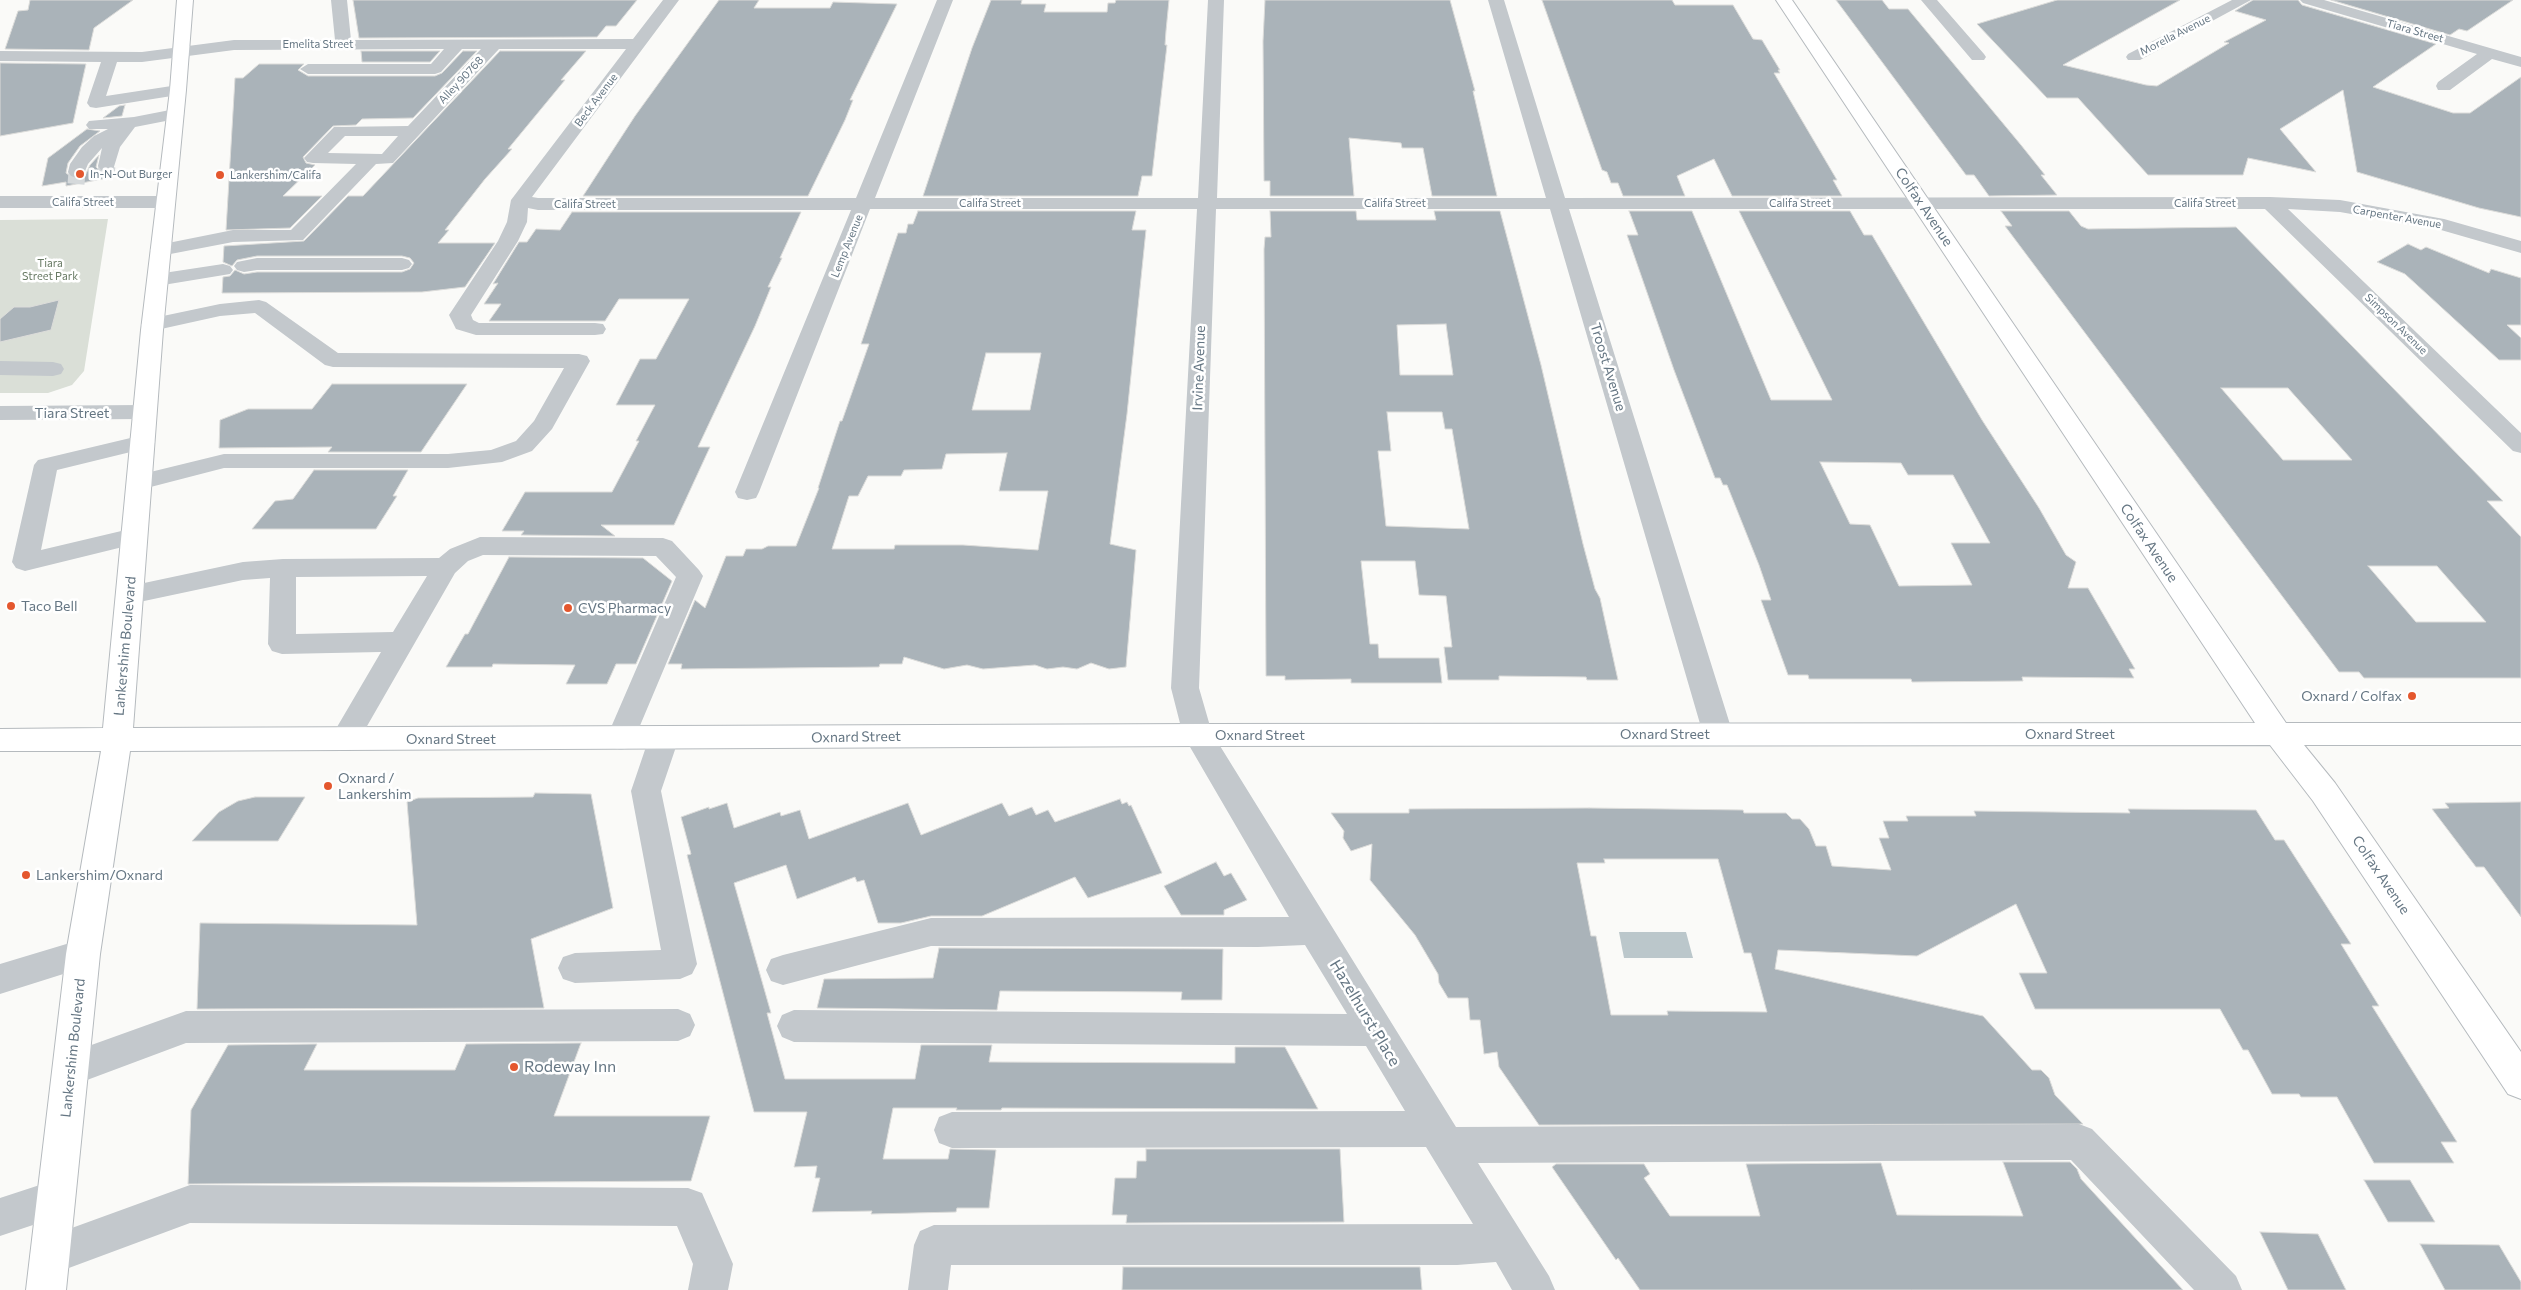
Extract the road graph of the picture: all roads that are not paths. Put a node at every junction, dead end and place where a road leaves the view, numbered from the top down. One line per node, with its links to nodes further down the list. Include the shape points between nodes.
1 (185, 0): 15 (main road, Lankershim Boulevard)
2 (339, 0): 11 (street)
3 (671, 0): 14 (street, Beck Avenue)
4 (945, 0): 34 (street, Lemp Avenue)
5 (1216, 0): 35 (street, Irvine Avenue)
6 (1496, 0): 38 (street, Troost Avenue)
7 (1784, 0): 36 (main road, Colfax Avenue)
8 (1929, 0): 19 (street)
9 (2243, 0): 20 (street, Morella Avenue)
10 (2308, 0): 16 (street, Tiara Street)
11 (343, 44): 12 (street, Emelita Street); 15 (street, Emelita Street, via 234,45)
12 (458, 44): 13 (street, Emelita Street); 22 (street, via 435,69)
13 (495, 44): 14 (street, Emelita Street); 28 (street, Alley 90768)
14 (638, 44): 32 (street, Beck Avenue)
15 (182, 52): 18 (street, Emelita Street); 24 (main road, Lankershim Boulevard)
16 (2489, 53): 21 (street, Tiara Street); 23 (street)
17 (0, 56): 18 (street, Emelita Street)
18 (110, 57): 24 (street, via 96,103)
19 (1978, 57)
20 (2134, 57)
21 (2521, 62)
22 (308, 69)
23 (2444, 86)
24 (178, 90): 25 (main road, Lankershim Boulevard)
25 (176, 114): 26 (street); 33 (main road, Lankershim Boulevard)
26 (130, 125): 27 (street); 30 (street, via 100,140 88,151 79,164); 30 (street, via 111,146 106,172 98,185)
27 (95, 126)
28 (413, 131): 29 (street, Alley 90768, via 387,158); 29 (street, via 340,131 313,158)
29 (371, 158): 40 (street, via 296,236 233,236)
30 (77, 188): 31 (street, Califa Street); 33 (street, Califa Street)
31 (1, 196)
32 (520, 200): 34 (street, Califa Street, via 538,204); 46 (street, via 517,222 508,241 460,315 464,324 476,329)
33 (166, 202): 40 (main road, Lankershim Boulevard)
34 (865, 203): 35 (street, Califa Street); 54 (street, Lemp Avenue)
35 (1206, 203): 38 (street, Califa Street); 63 (street, Irvine Avenue, via 1185,688)
36 (1921, 203): 37 (street, Califa Street); 38 (street, Califa Street); 61 (main road, Colfax Avenue)
37 (2270, 203): 39 (street, Carpenter Avenue, via 2340,206 2444,225); 52 (street, Simpson Avenue)
38 (1559, 204): 60 (street, Troost Avenue)
39 (2521, 247)
40 (160, 250): 44 (main road, Lankershim Boulevard)
41 (402, 264): 42 (street)
42 (244, 266)
43 (223, 270): 44 (street)
44 (157, 280): 45 (main road, Lankershim Boulevard)
45 (152, 325): 49 (main road, Lankershim Boulevard); 53 (street, via 220,310 259,306 333,360 579,361 544,424 524,446 494,457 448,461 224,461)
46 (595, 328)
47 (0, 368): 48 (street)
48 (53, 368)
49 (144, 412): 50 (street, Tiara Street); 51 (main road, Lankershim Boulevard)
50 (0, 413)
51 (143, 442): 53 (main road, Lankershim Boulevard); 55 (street, via 46,465 26,562)
52 (2521, 446)
53 (139, 482): 55 (main road, Lankershim Boulevard)
54 (747, 492)
55 (134, 536): 58 (main road, Lankershim Boulevard)
56 (445, 567): 57 (street); 59 (street); 66 (street, via 459,554 480,546 662,547 690,576)
57 (283, 568): 58 (street, via 243,571); 59 (street, via 282,644)
58 (130, 595): 68 (main road, Lankershim Boulevard)
59 (401, 642): 65 (street)
60 (1718, 734): 61 (main road, Oxnard Street); 63 (main road, Oxnard Street)
61 (2278, 734): 62 (main road, Oxnard Street); 78 (main road, Colfax Avenue, via 2324,792)
62 (2521, 734)
63 (1198, 735): 64 (main road, Oxnard Street); 69 (street, Hazelhurst Place)
64 (664, 738): 66 (main road, Oxnard Street); 71 (street, via 646,791 680,964)
65 (345, 739): 66 (main road, Oxnard Street); 68 (main road, Oxnard Street)
66 (621, 739)
67 (0, 740): 68 (main road, Oxnard Street)
68 (117, 740): 70 (main road, Lankershim Boulevard)
69 (1314, 930): 72 (street, via 1258,933 931,932); 76 (street, Hazelhurst Place)
70 (83, 954): 73 (street); 77 (main road, Lankershim Boulevard)
71 (575, 968)
72 (784, 970)
73 (0, 979)
74 (678, 1025): 77 (street, via 186,1027)
75 (794, 1026): 76 (street)
76 (1375, 1030): 80 (street, Hazelhurst Place)
77 (71, 1069): 81 (main road, Lankershim Boulevard)
78 (2521, 1082)
79 (952, 1130): 80 (street)
80 (1440, 1137): 83 (street, Hazelhurst Place); 88 (street, via 2078,1142)
81 (55, 1199): 82 (street); 84 (main road, Lankershim Boulevard)
82 (0, 1217)
83 (1506, 1242): 86 (street, via 1457,1245 934,1245); 87 (street, Hazelhurst Place)
84 (48, 1272): 85 (street, via 190,1204 688,1207 713,1264)
85 (708, 1290)
86 (928, 1290)
87 (1534, 1290)
88 (2222, 1290)

